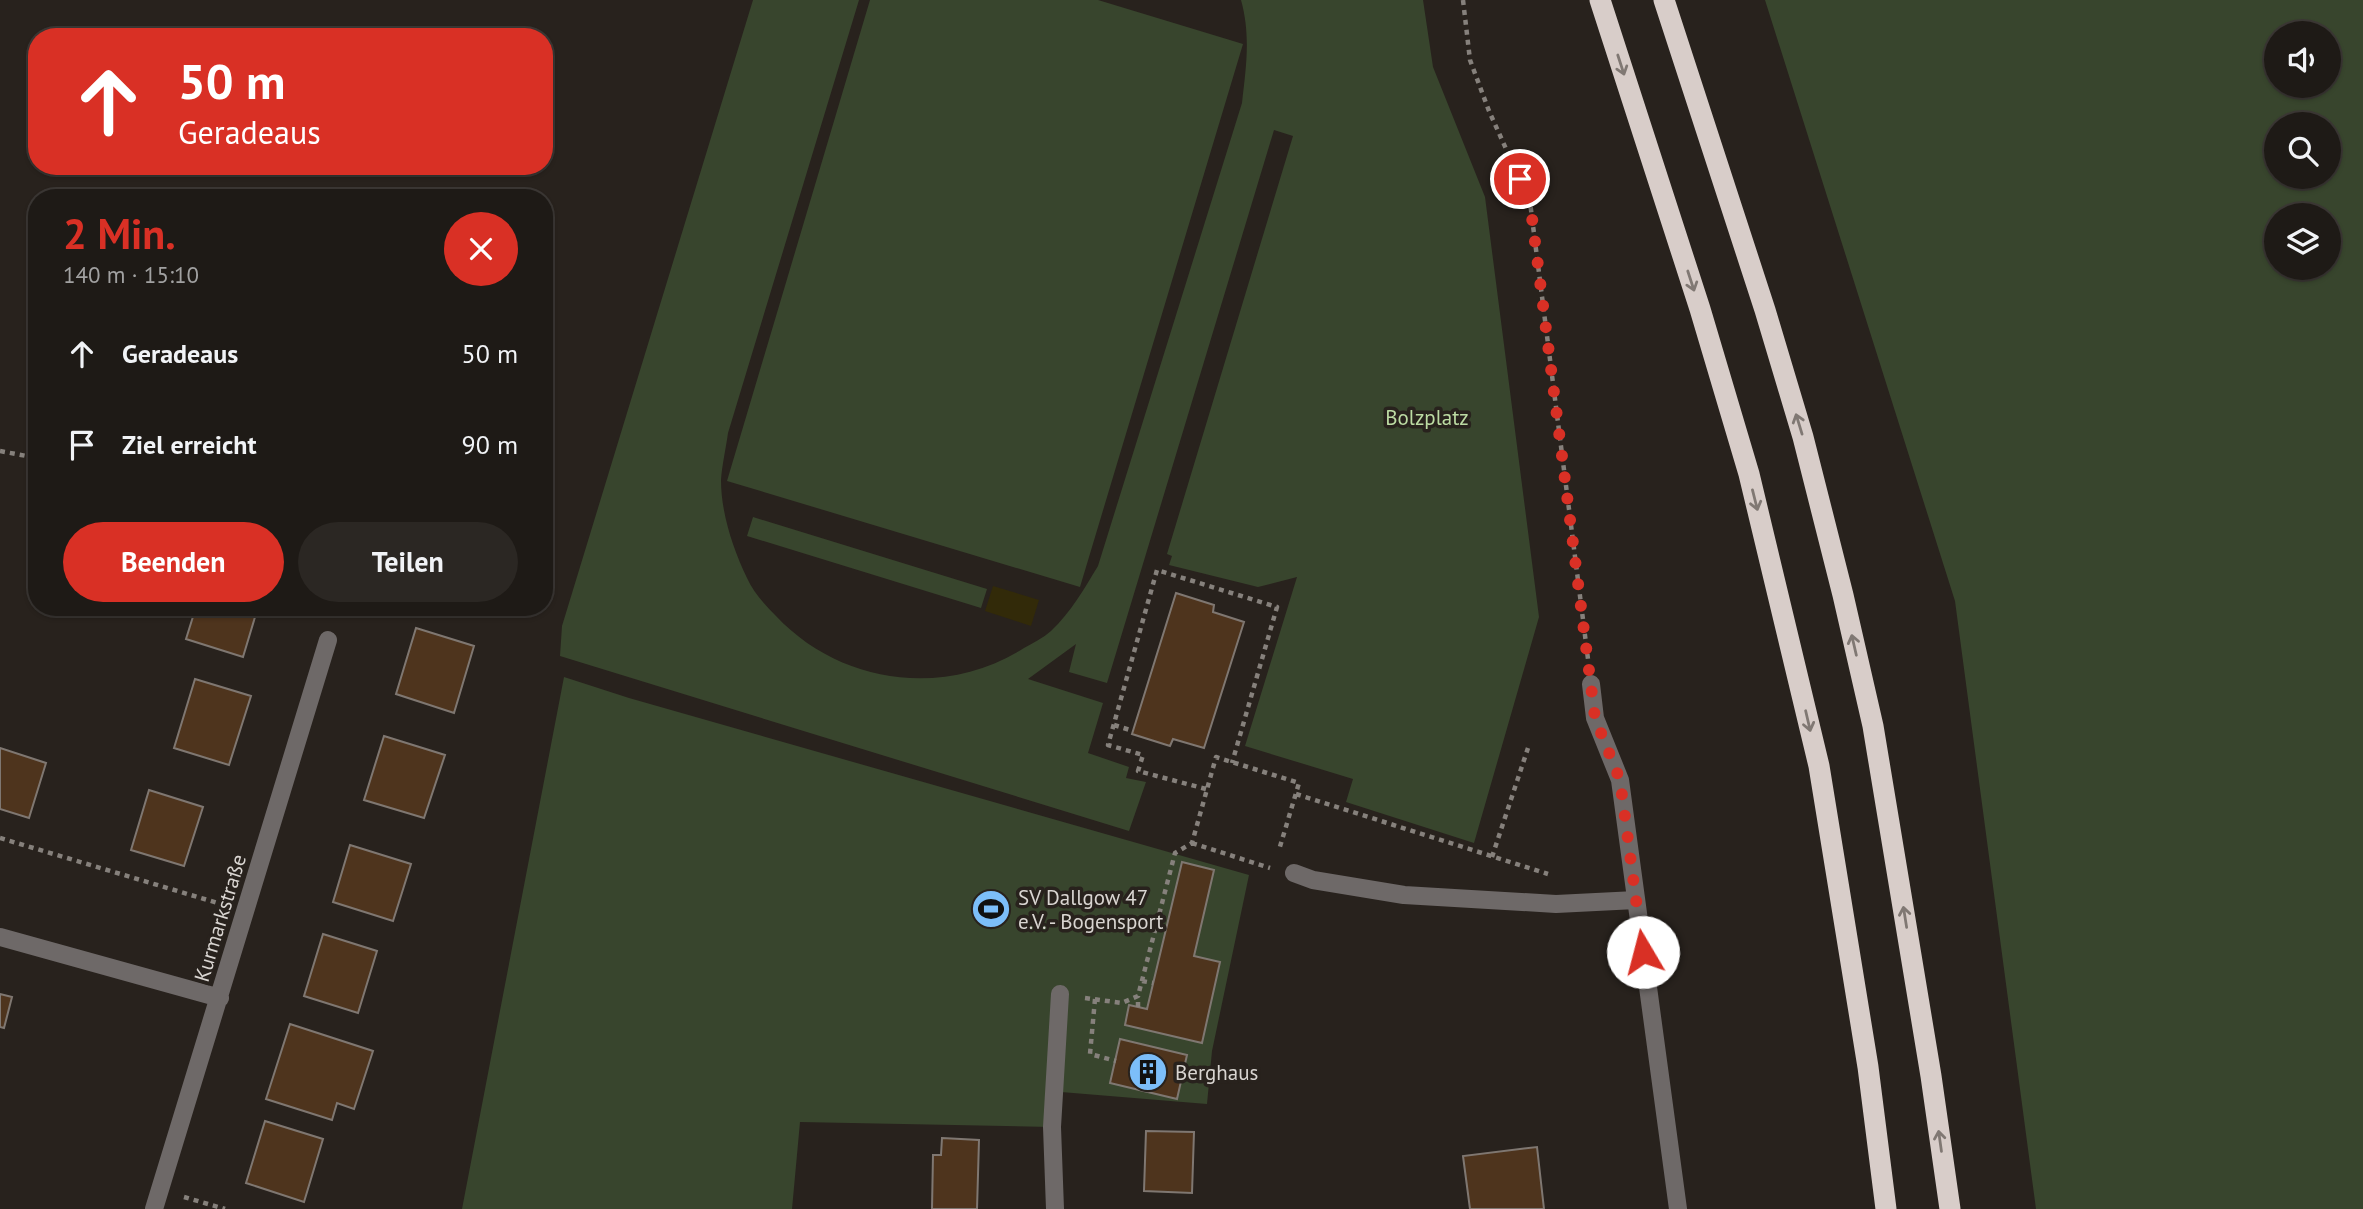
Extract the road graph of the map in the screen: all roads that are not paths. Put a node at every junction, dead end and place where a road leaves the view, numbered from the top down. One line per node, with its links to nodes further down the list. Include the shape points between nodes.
1 (1600, 0): 13 (highway, one-way to 13, via 1749,474 1819,766)
2 (1664, 0): 14 (highway, one-way to 2, via 1873,726 1846,608 1765,310)
3 (328, 640): 9 (street, Kurmarkstraße)
4 (1591, 684): 6 (street, via 1595,718 1620,780)
5 (1294, 873): 6 (street, via 1404,895 1556,904)
6 (1636, 900): 12 (street)
7 (0, 937): 9 (street)
8 (1060, 994): 11 (street, via 1052,1127)
9 (219, 998): 10 (street, Kurmarkstraße)
10 (154, 1209)
11 (1055, 1209)
12 (1678, 1209)
13 (1886, 1209)
14 (1950, 1209)

